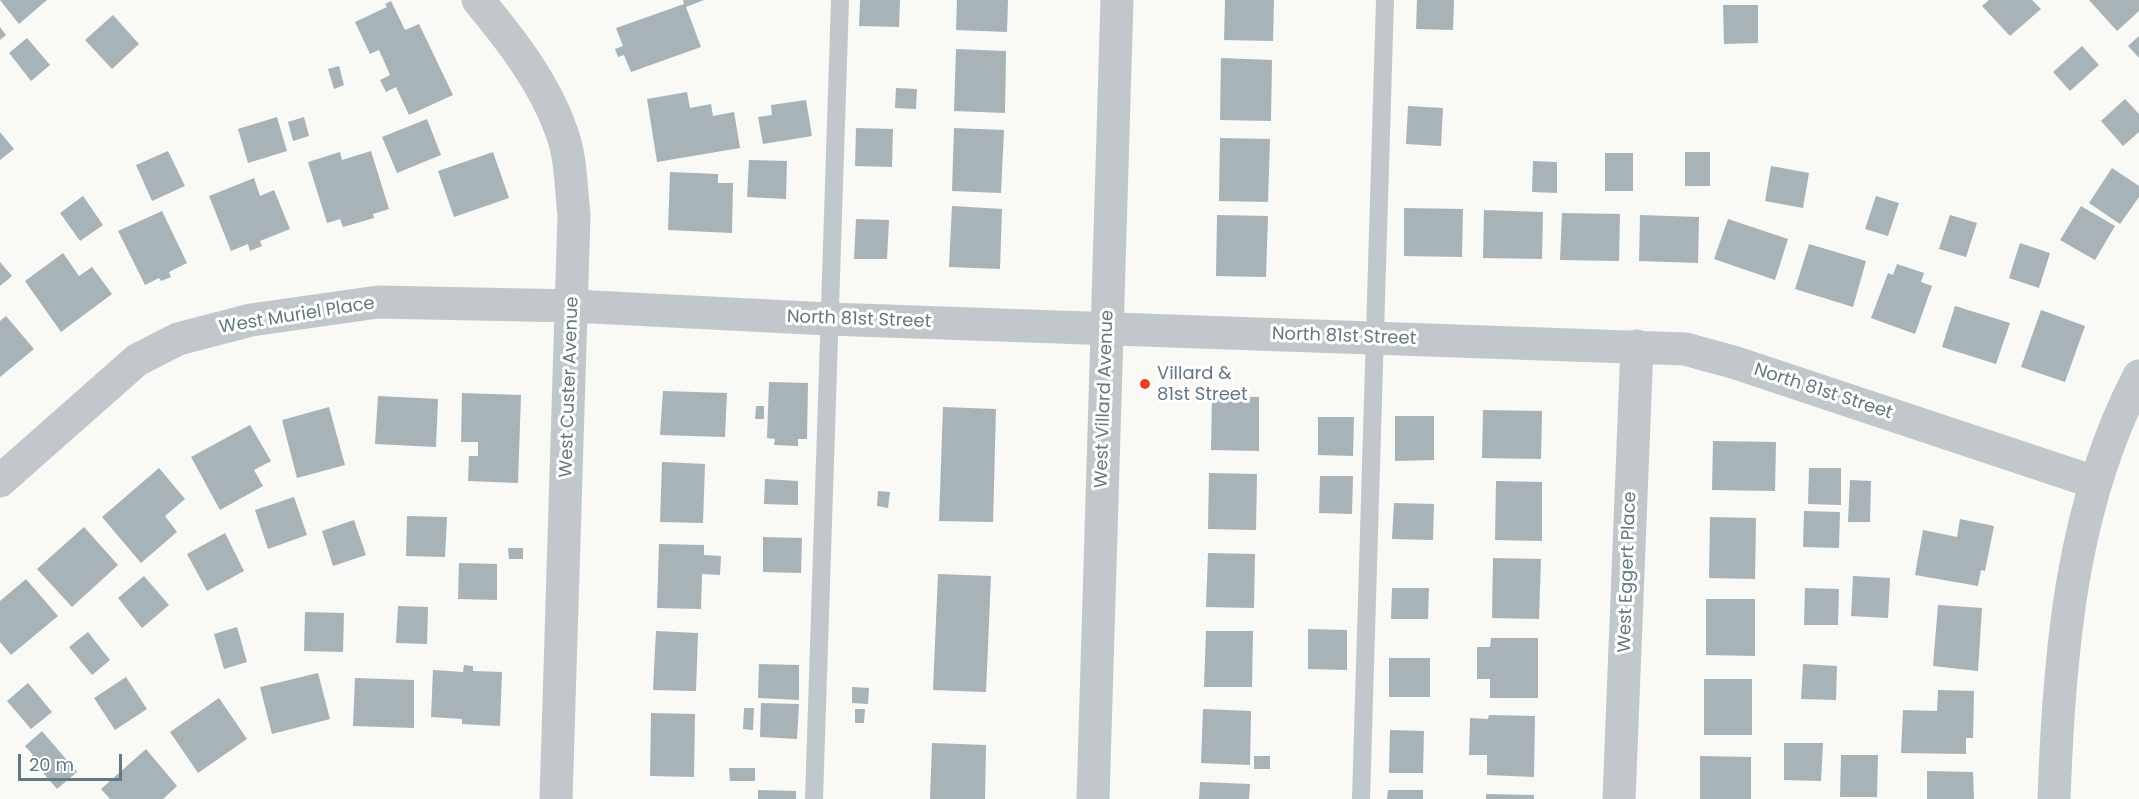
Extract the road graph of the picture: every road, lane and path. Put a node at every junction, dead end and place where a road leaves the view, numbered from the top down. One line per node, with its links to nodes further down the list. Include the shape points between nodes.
1 (478, 0): 5 (street, West Custer Avenue, via 538,81 563,134 574,215)
2 (840, 0): 6 (lane)
3 (1117, 0): 7 (street, West Villard Avenue)
4 (1386, 0): 8 (lane)
5 (573, 306): 6 (street, North 81st Street); 11 (street, West Muriel Place, via 378,303 252,320 178,339 137,360); 13 (street, West Custer Avenue)
6 (829, 319): 7 (street, North 81st Street); 14 (lane)
7 (1107, 329): 8 (street, North 81st Street); 15 (street, West Villard Avenue)
8 (1376, 338): 9 (street, North 81st Street); 16 (lane)
9 (1637, 346): 12 (street, North 81st Street, via 1711,355); 17 (street, West Eggert Place)
10 (2139, 376): 12 (street, via 2121,410)
11 (0, 481)
12 (2094, 482): 18 (street, via 2066,613)
13 (556, 799)
14 (814, 799)
15 (1093, 799)
16 (1362, 799)
17 (1619, 799)
18 (2054, 799)

